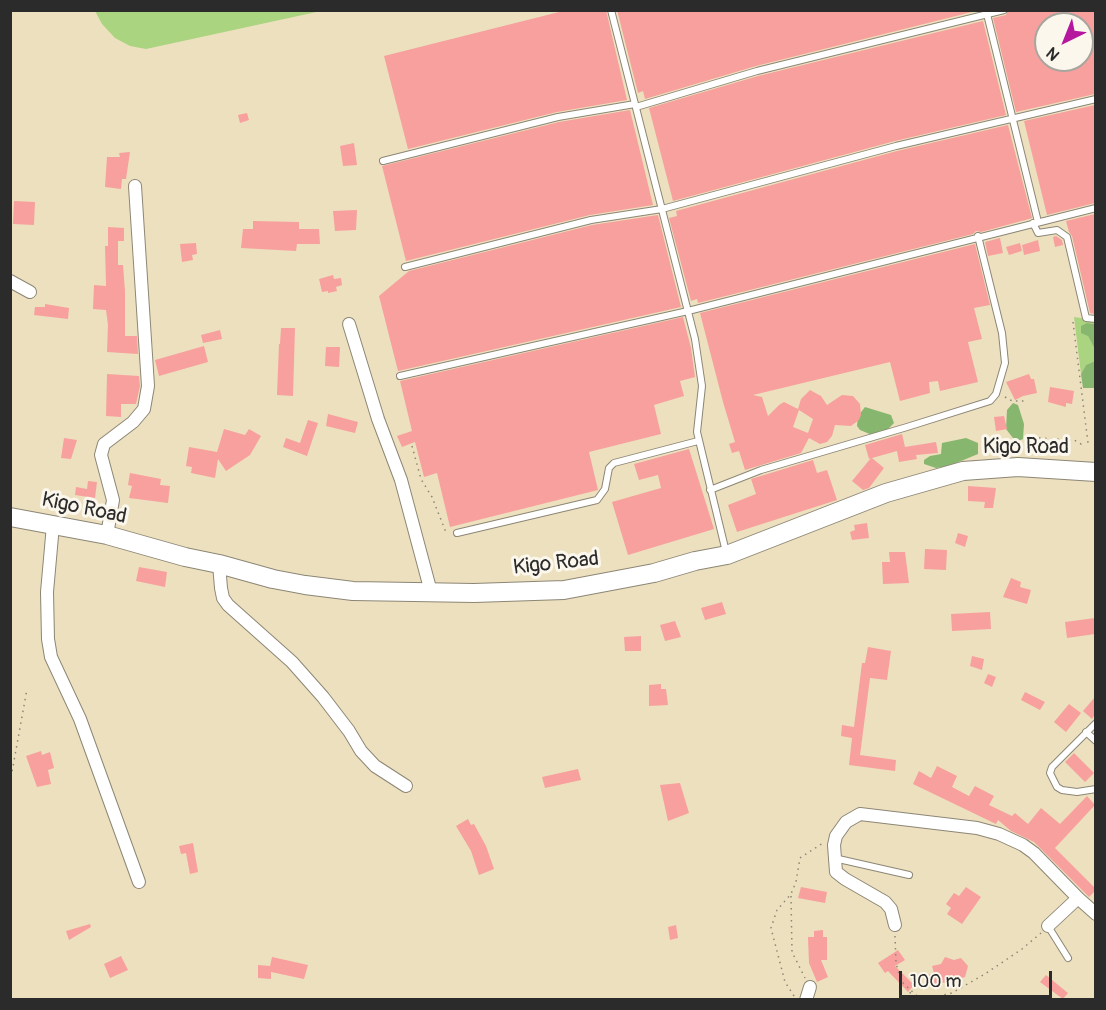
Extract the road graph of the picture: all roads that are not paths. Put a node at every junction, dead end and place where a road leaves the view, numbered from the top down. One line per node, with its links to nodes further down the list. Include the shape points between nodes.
1 (611, 10): 5 (lane)
2 (1004, 10): 3 (lane)
3 (986, 13): 5 (lane); 6 (lane)
4 (1095, 99): 6 (lane)
5 (635, 105): 7 (lane, via 558,117); 10 (lane)
6 (1012, 119): 10 (lane, via 896,146); 11 (lane)
7 (383, 161)
8 (135, 186): 26 (street, via 148,386 144,410 105,444 101,455 113,500)
9 (1095, 208): 11 (lane)
10 (662, 210): 13 (lane, via 591,220); 16 (lane)
11 (1036, 222): 12 (lane); 17 (lane, via 1038,233 1057,230 1067,237 1086,318)
12 (978, 236): 16 (lane); 22 (lane, via 1002,333 1005,363 990,401 761,470)
13 (405, 267)
14 (10, 281): 15 (street)
15 (30, 292)
16 (688, 311): 19 (lane); 20 (lane, via 702,386)
17 (1095, 319)
18 (350, 324): 29 (street, via 401,480)
19 (400, 376)
20 (699, 441): 22 (lane); 25 (lane, via 614,463 597,500)
21 (1095, 472): 27 (street, Kigo Road, via 1018,467 963,471 886,493)
22 (710, 490): 27 (lane)
23 (10, 518): 24 (street, Kigo Road)
24 (53, 525): 26 (street, Kigo Road); 37 (street, via 47,592 51,657 80,719)
25 (457, 533)
26 (107, 535): 28 (street, Kigo Road)
27 (727, 555): 29 (street, Kigo Road, via 564,590)
28 (219, 564): 29 (street, Kigo Road, via 305,585 353,591); 33 (street, via 223,598 228,606 292,663 375,766)
29 (431, 592)
30 (1095, 723): 31 (lane)
31 (1086, 732): 32 (lane); 34 (lane, via 1050,773 1062,790)
32 (1095, 741)
33 (406, 786)
34 (1095, 789)
35 (834, 858): 36 (lane); 38 (street, via 836,836 846,822 860,814 977,828 1023,845); 40 (street, via 840,876 885,902 891,909)
36 (909, 875)
37 (139, 882)
38 (1078, 898): 39 (street); 41 (street)
39 (1095, 914)
40 (894, 925)
41 (1048, 926): 42 (lane)
42 (1068, 958)

